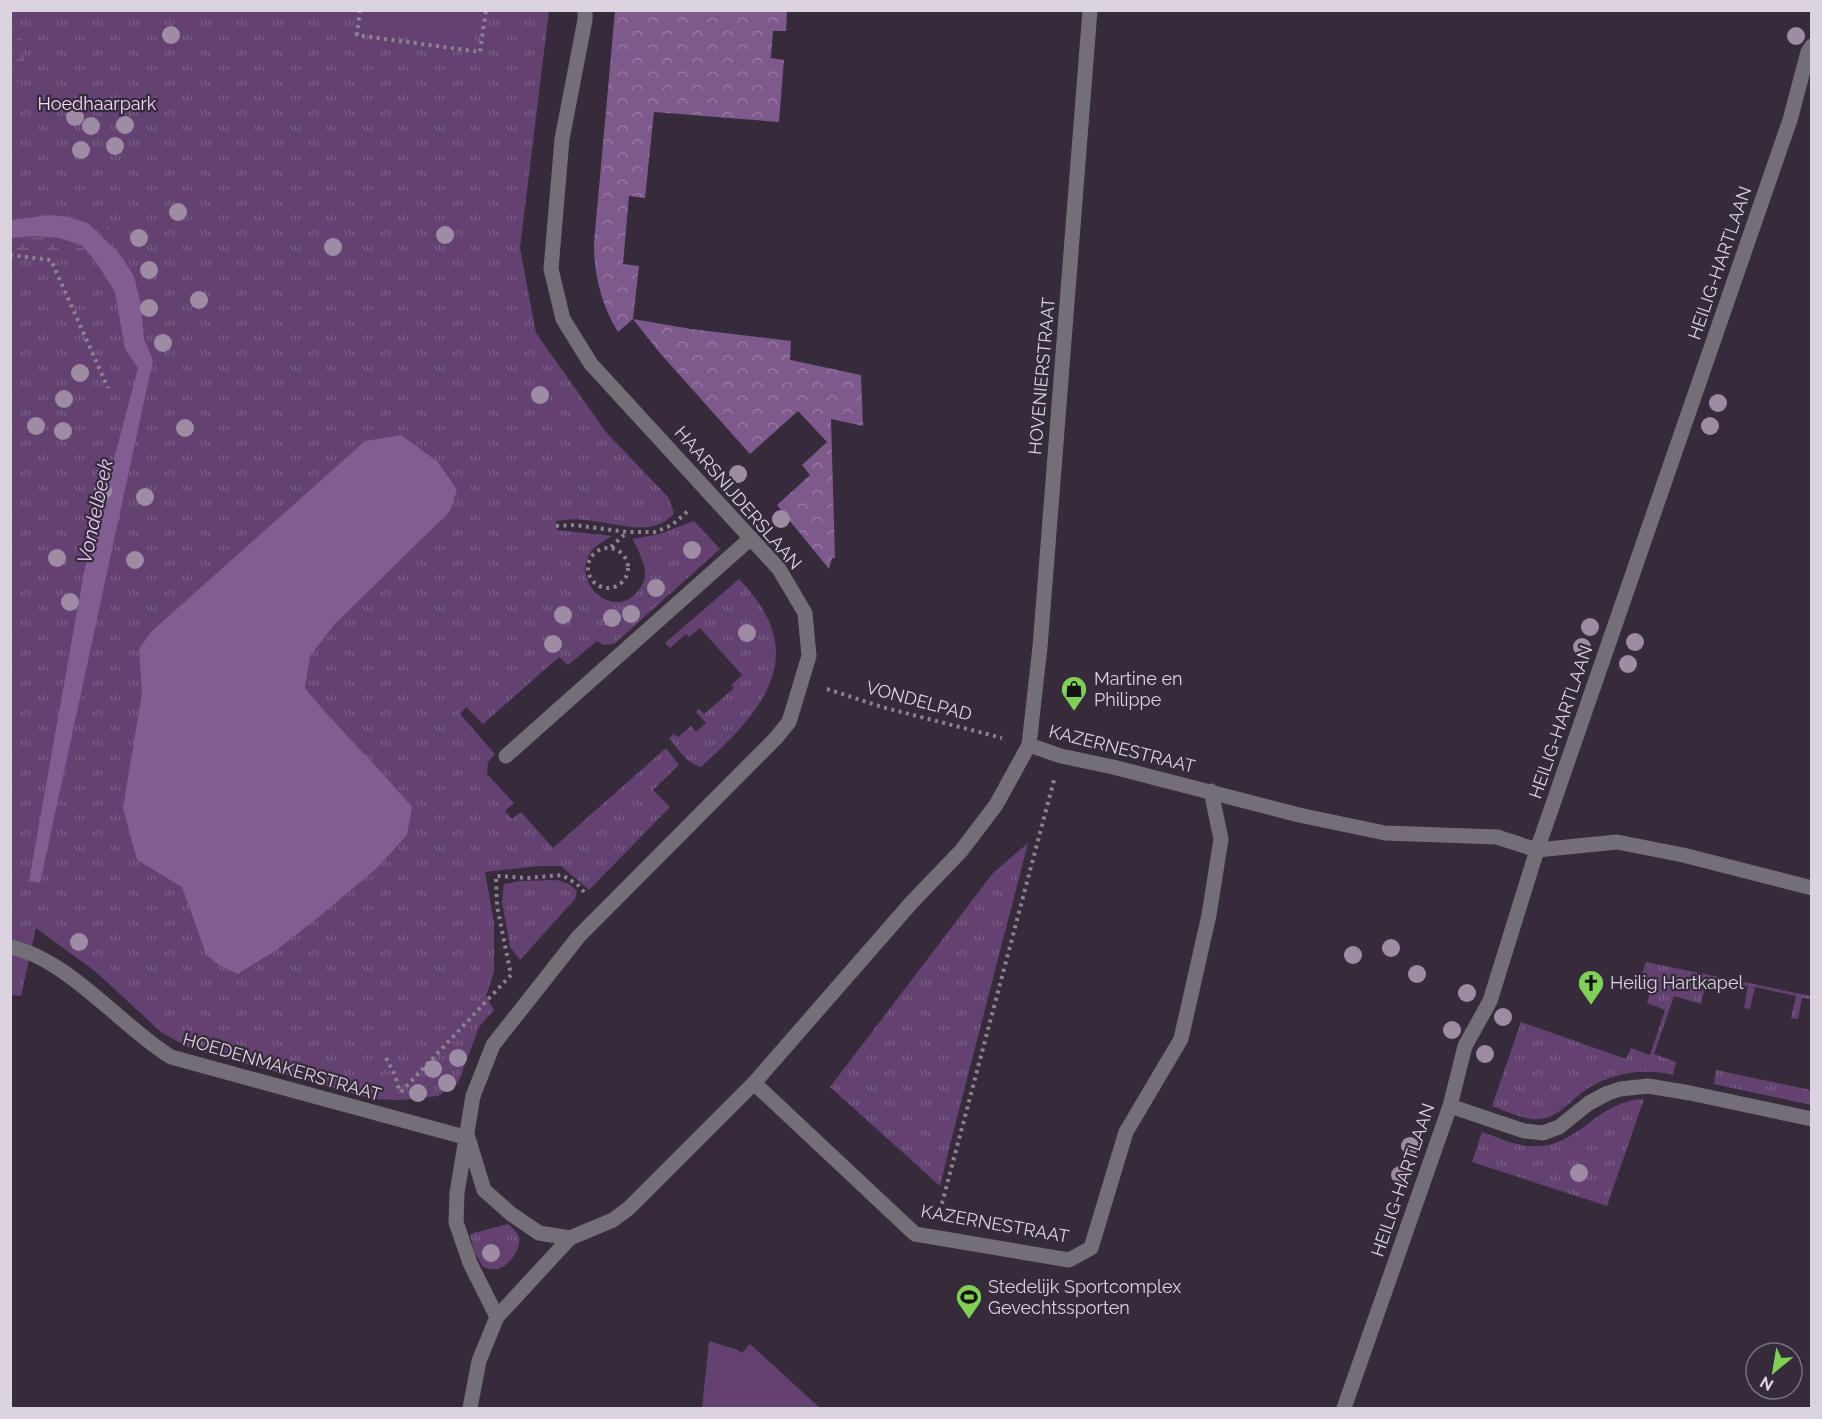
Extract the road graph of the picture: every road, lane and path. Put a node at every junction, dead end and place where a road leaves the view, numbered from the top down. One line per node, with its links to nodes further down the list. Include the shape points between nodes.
1 (360, 10): 2 (path, via 357,35 480,52)
2 (486, 10)
3 (585, 10): 8 (street, HAARSNIJDERSLAAN, via 562,138 551,269 563,319 591,364)
4 (1090, 10): 14 (street, HOVENIERSTRAAT)
5 (1812, 46): 18 (street, HEILIG-HARTLAAN, via 1790,120)
6 (10, 255): 7 (path, via 51,260)
7 (108, 388)
8 (708, 491): 10 (path, via 672,525 655,532); 11 (street, HAARSNIJDERSLAAN)
9 (556, 526): 10 (path)
10 (627, 532): 12 (path)
11 (751, 538): 13 (street, HAARSNIJDERSLAAN, via 779,569 805,613 809,656); 15 (street)
12 (611, 547): 12 (path, via 593,554 588,566 595,584 607,588 620,585 629,567 623,554)
13 (803, 680): 14 (path, VONDELPAD, via 882,707); 20 (street, HAARSNIJDERSLAAN, via 789,722 776,738)
14 (1029, 745): 16 (street, KAZERNESTRAAT); 23 (street, KAZERNESTRAAT, via 996,805 960,851)
15 (506, 756)
16 (1061, 756): 17 (street, KAZERNESTRAAT); 29 (path)
17 (1211, 791): 18 (street, KAZERNESTRAAT, via 1385,833 1497,837); 29 (street, KAZERNESTRAAT, via 1221,839 1209,915 1181,1039 1126,1132 1091,1248 1069,1260)
18 (1537, 850): 19 (street, via 1617,842); 25 (street, HEILIG-HARTLAAN, via 1490,1002 1465,1046)
19 (1812, 888)
20 (603, 913): 24 (path, via 577,884 562,875 496,876 497,906 511,975); 28 (street, HAARSNIJDERSLAAN, via 579,936 493,1045 473,1096)
21 (10, 947): 26 (street, HOEDENMAKERSTRAAT, via 27,950 51,963 171,1057)
22 (386, 1058): 24 (path)
23 (754, 1083): 29 (street, KAZERNESTRAAT, via 915,1234); 30 (street, KAZERNESTRAAT, via 629,1208 613,1220)
24 (400, 1093): 26 (path)
25 (1450, 1106): 27 (street, via 1524,1131 1543,1133 1559,1127 1608,1093 1648,1086); 33 (street, HEILIG-HARTLAAN)
26 (391, 1118): 28 (street, HOEDENMAKERSTRAAT)
27 (1812, 1119)
28 (468, 1138): 30 (street, HAARSNIJDERSLAAN, via 484,1190 539,1233); 31 (street, HAARSNIJDERSLAAN, via 457,1193 456,1222 470,1263)
29 (933, 1238)
30 (570, 1239): 31 (street, KAZERNESTRAAT)
31 (497, 1317): 32 (street, KAZERNESTRAAT, via 477,1367)
32 (470, 1408)
33 (1344, 1408)

